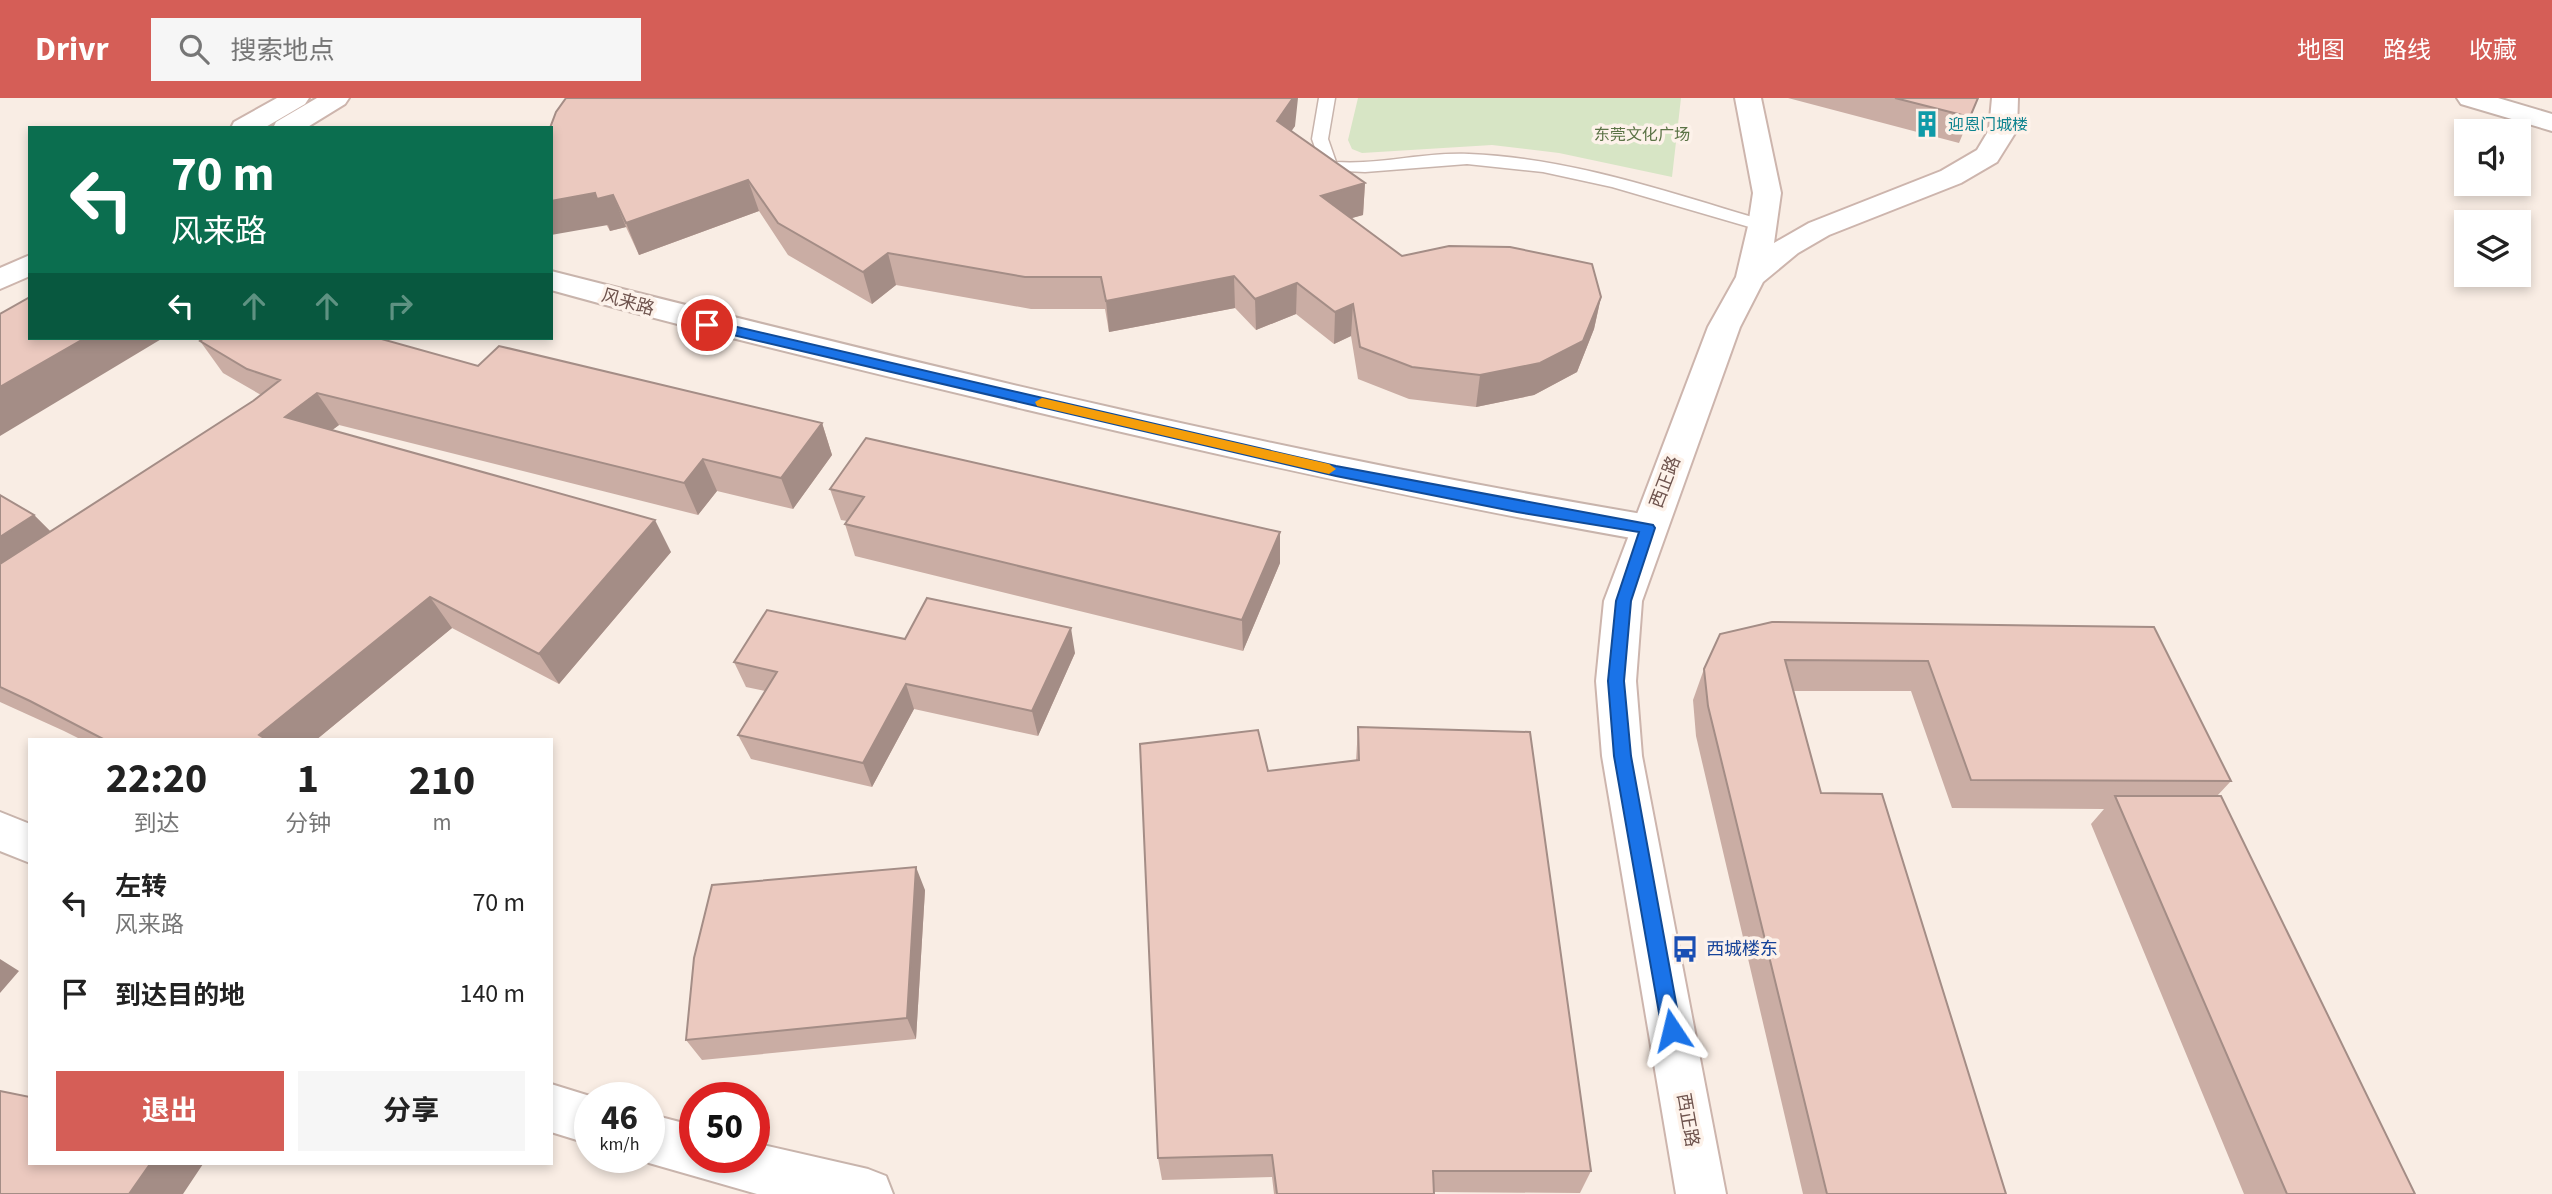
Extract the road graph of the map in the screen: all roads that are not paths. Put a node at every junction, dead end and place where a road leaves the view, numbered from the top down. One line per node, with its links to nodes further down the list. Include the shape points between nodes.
1 (296, 98): 8 (main road)
2 (336, 98): 9 (main road)
3 (1327, 98): 10 (lane, via 1320,139 1329,166 1362,170 1465,159 1520,164 1579,173)
4 (1748, 98): 10 (main road, 西正路, via 1767,193)
5 (2005, 98): 14 (main road, 西正路, via 2003,130 1987,156 1951,177 1819,229 1787,247)
6 (2470, 98): 7 (main road)
7 (2552, 123)
8 (247, 126)
9 (289, 126)
10 (1763, 226): 14 (main road, 西正路)
11 (28, 239): 12 (main road)
12 (0, 254)
13 (28, 265): 15 (main road)
14 (1751, 277): 17 (main road, 西正路, via 1724,327)
15 (0, 280)
16 (553, 281): 17 (main road, 风来路, via 707,325 1323,468)
17 (1648, 528): 24 (main road, 西正路, via 1623,601 1616,681 1622,756)
18 (0, 830): 19 (main road)
19 (28, 844)
20 (553, 1109): 21 (main road)
21 (574, 1115)
22 (770, 1173): 23 (main road)
23 (868, 1194)
24 (1701, 1194)

